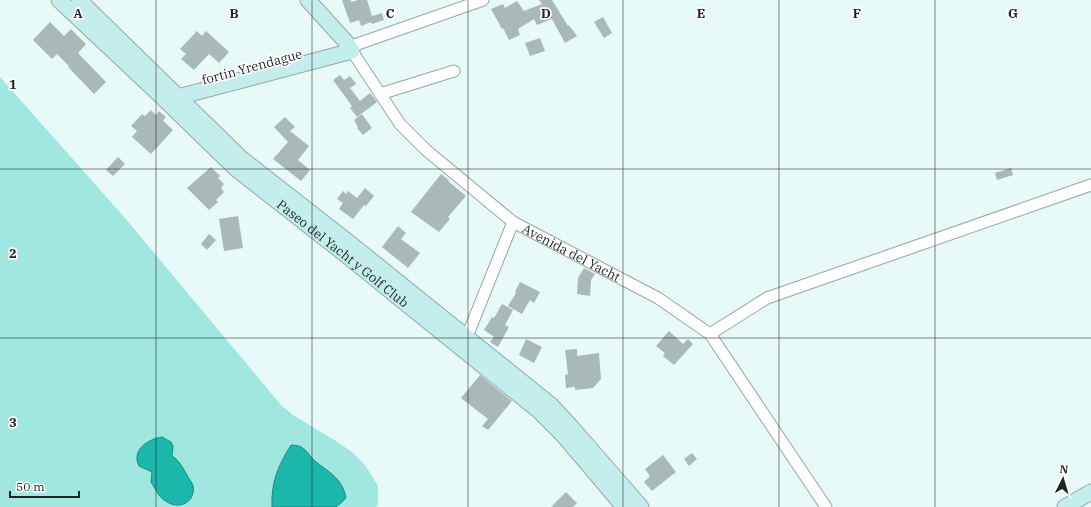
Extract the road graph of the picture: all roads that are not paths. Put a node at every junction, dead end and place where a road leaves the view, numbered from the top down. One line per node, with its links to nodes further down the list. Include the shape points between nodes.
1 (60, 0): 8 (main road, Paseo del Yacht y Golf Club)
2 (79, 0): 8 (main road, Paseo del Yacht y Golf Club)
3 (308, 0): 5 (main road, Avenida del Yacht)
4 (483, 0): 5 (street, fortin Yrendague)
5 (349, 47): 7 (street, Avenida del Yacht); 8 (main road, fortin Yrendague)
6 (454, 71): 7 (street)
7 (380, 94): 10 (street, Avenida del Yacht, via 400,124 426,150)
8 (169, 96): 12 (main road, Paseo del Yacht y Golf Club, via 242,159 352,245)
9 (1091, 185): 11 (street, via 767,298)
10 (513, 222): 11 (street, Avenida del Yacht, via 658,298); 12 (street)
11 (710, 334): 16 (street, Avenida del Yacht)
12 (465, 343): 14 (main road, Paseo del Yacht y Golf Club, via 563,435); 15 (main road, Paseo del Yacht y Golf Club, via 551,405)
13 (1091, 492): 17 (main road)
14 (624, 507)
15 (641, 507)
16 (826, 507)
17 (1065, 507)

